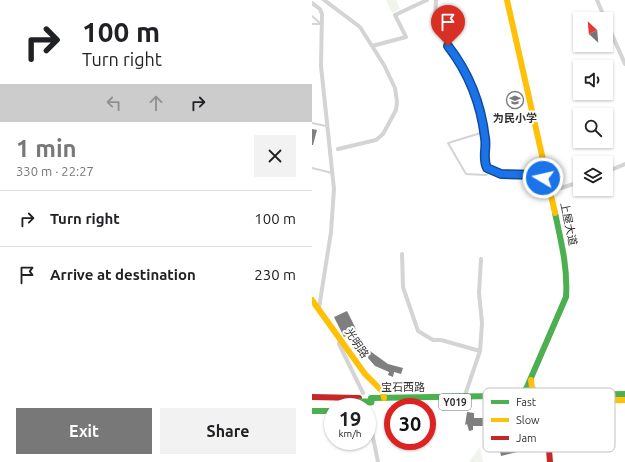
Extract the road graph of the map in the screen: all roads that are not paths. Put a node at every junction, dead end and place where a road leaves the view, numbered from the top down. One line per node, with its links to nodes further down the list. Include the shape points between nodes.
1 (324, 0): 12 (street, via 360,27)
2 (427, 0): 12 (street, via 395,15 406,37)
3 (436, 0): 16 (street, via 435,20 439,33 460,61 479,103)
4 (507, 0): 23 (main road, 上屋大道)
5 (597, 0): 7 (street)
6 (312, 3): 10 (street, via 320,9)
7 (602, 12)
8 (312, 16): 10 (lane)
9 (312, 24): 10 (lane)
10 (321, 24): 15 (street, via 321,66)
11 (613, 36): 13 (street)
12 (372, 46): 17 (street, via 395,88 396,110 383,134 376,140)
13 (625, 64)
14 (312, 123): 15 (lane)
15 (328, 126): 22 (street)
16 (484, 132): 21 (street, via 484,161); 21 (lane, via 448,143 466,174 486,175)
17 (338, 149)
18 (625, 164): 20 (street)
19 (312, 168): 22 (lane)
20 (613, 169)
21 (491, 172): 23 (street, via 538,175)
22 (333, 174): 28 (street, via 331,232)
23 (548, 182): 24 (street, via 554,188); 31 (main road, 上屋大道, via 567,270 567,290)
24 (573, 184)
25 (402, 254): 30 (street, via 403,288 418,331 433,340)
26 (481, 259): 30 (street)
27 (312, 300): 28 (main road, 光明路)
28 (319, 308): 29 (main road, 光明路)
29 (340, 336): 39 (street, via 339,344); 40 (main road, 光明路, via 365,374 383,392)
30 (480, 351): 42 (street)
31 (531, 378): 32 (main road, 上屋大道); 33 (main road)
32 (525, 388)
33 (532, 388)
34 (625, 394): 35 (main road)
35 (615, 395)
36 (483, 397): 42 (main road, 宝石西路 / Y019)
37 (312, 398): 38 (main road, 宝石西路 / Y019)
38 (324, 398)
39 (360, 398)
40 (384, 398): 47 (main road, 宝石西路 / Y019)
41 (436, 398): 42 (main road, 宝石西路 / Y019)
42 (464, 398)
43 (615, 400): 44 (main road)
44 (625, 400)
45 (324, 401): 46 (main road, 宝石西路 / Y019)
46 (312, 402)
47 (376, 402)
48 (483, 403): 49 (main road, 宝石西路 / Y019)
49 (376, 406)
50 (312, 411): 51 (main road)
51 (324, 411)
52 (376, 450): 55 (street)
53 (545, 452): 56 (main road)
54 (548, 452): 57 (main road)
55 (378, 462)
56 (546, 462)
57 (550, 462)

